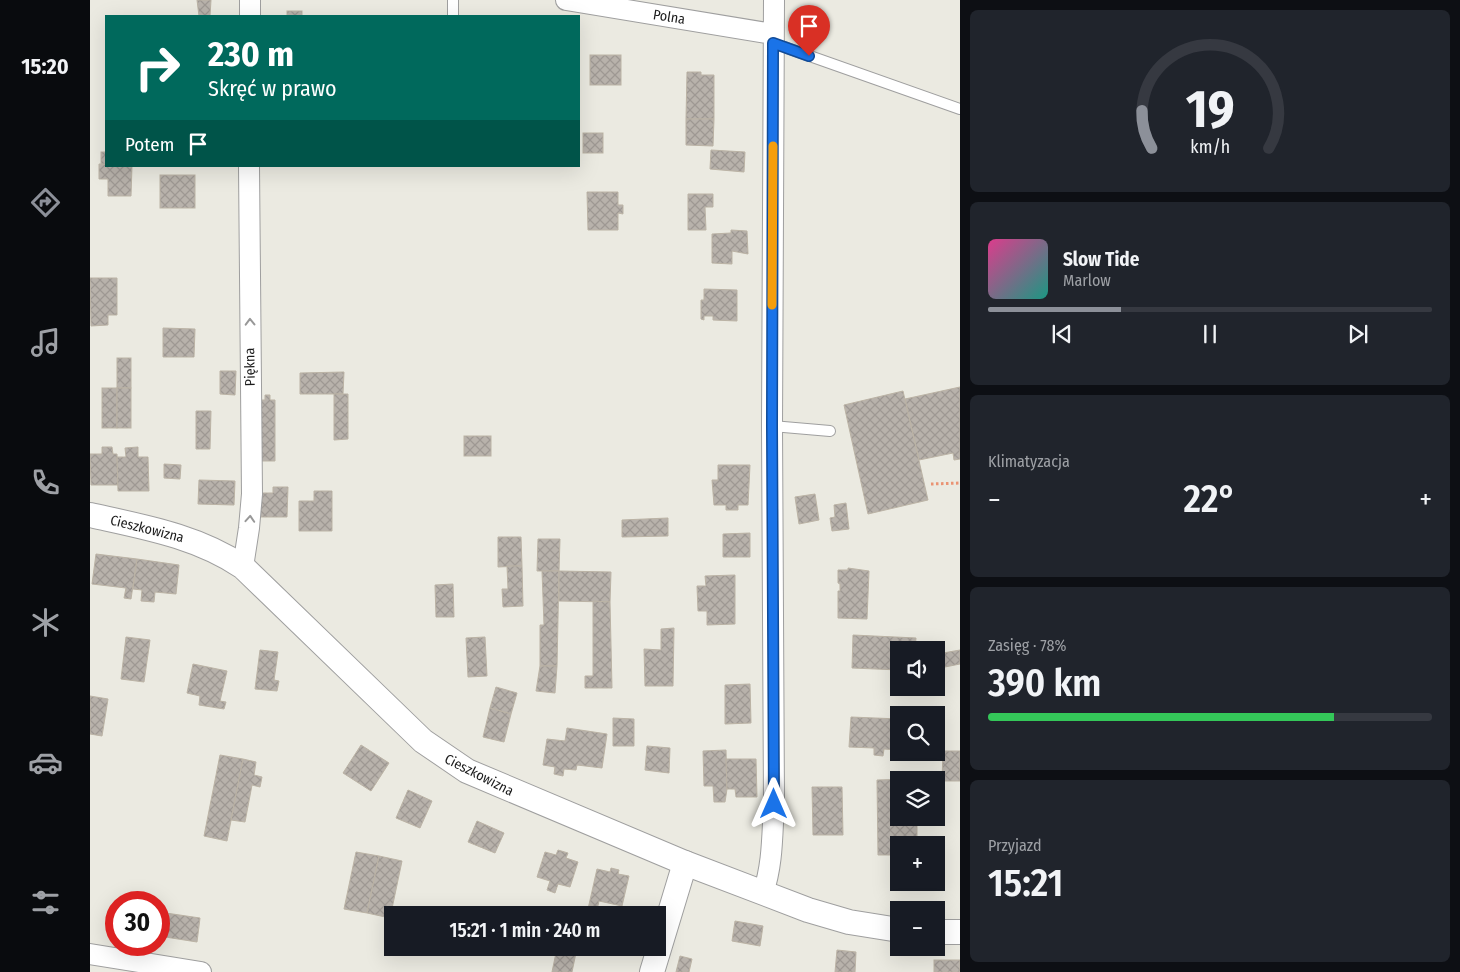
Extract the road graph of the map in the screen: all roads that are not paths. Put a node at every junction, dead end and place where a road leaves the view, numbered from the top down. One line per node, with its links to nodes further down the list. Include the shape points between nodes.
1 (250, 0): 5 (street)
2 (453, 0): 6 (lane)
3 (566, 0): 7 (street, Polna)
4 (774, 0): 7 (street)
5 (250, 15)
6 (453, 15)
7 (773, 39): 8 (lane); 10 (street)
8 (960, 109)
9 (249, 167): 13 (street, Piękna, one-way to 9, via 252,494)
10 (772, 426): 11 (lane); 15 (street, via 774,804 772,856)
11 (830, 431)
12 (90, 515): 13 (street, Cieszkowizna, via 191,540 221,552)
13 (243, 568): 14 (street, Cieszkowizna, via 439,755 501,787)
14 (686, 863): 15 (street, Cieszkowizna); 21 (street)
15 (763, 893): 16 (street, Cieszkowizna, via 849,922)
16 (890, 929)
17 (945, 932): 18 (street)
18 (960, 932)
19 (90, 954): 20 (street)
20 (201, 972)
21 (652, 972)

